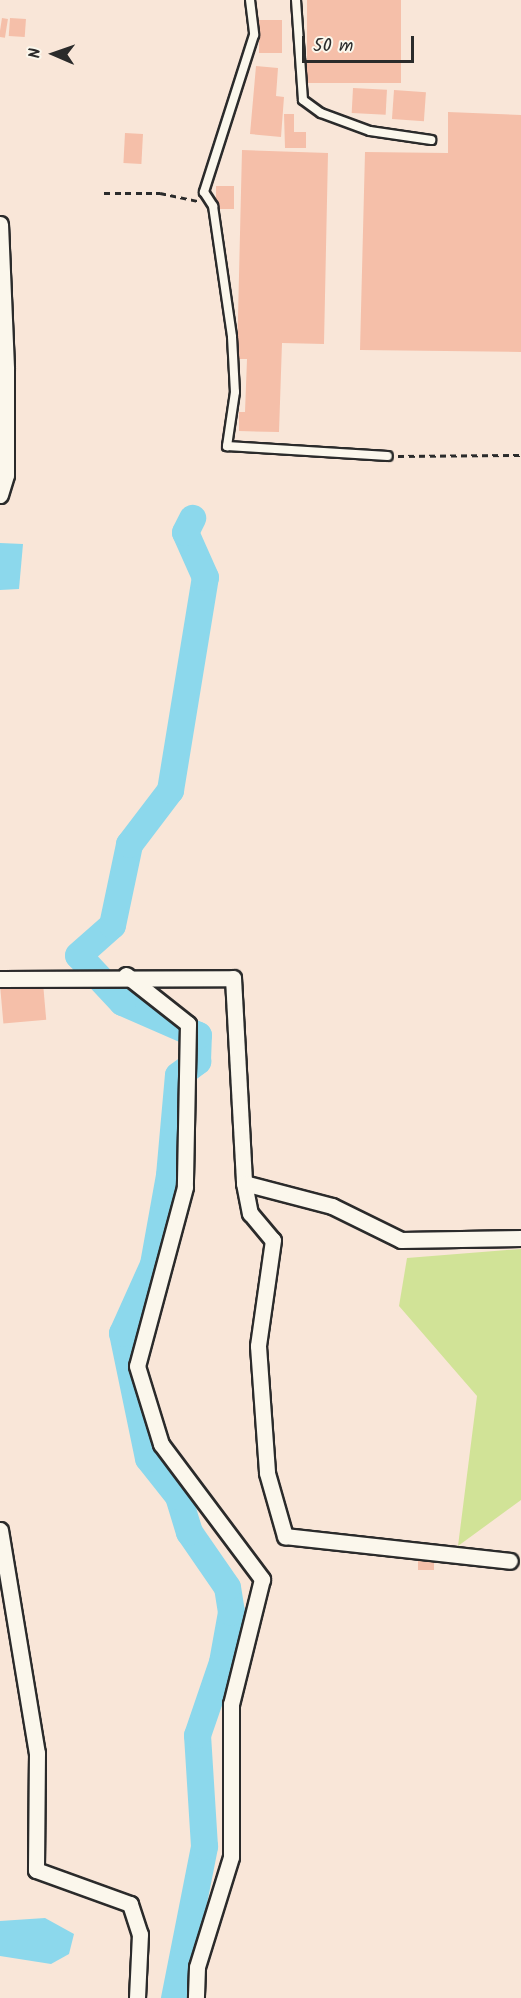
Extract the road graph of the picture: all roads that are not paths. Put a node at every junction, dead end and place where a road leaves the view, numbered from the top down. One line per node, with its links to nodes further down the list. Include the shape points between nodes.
1 (250, 0): 5 (lane, via 254,35 204,192 213,206 232,337 235,392 227,446)
2 (296, 0): 3 (lane, via 303,100 321,113 370,131)
3 (431, 140)
4 (0, 224): 6 (street, via 6,369 6,475)
5 (387, 456)
6 (0, 495)
7 (126, 975): 8 (street); 9 (street, via 233,978); 14 (street, via 188,1024 185,1187 137,1366 161,1444 262,1578 231,1704 231,1857 197,1967)
8 (0, 979)
9 (244, 1183): 10 (street, via 332,1206 401,1240); 12 (street, via 250,1214 273,1240 258,1346 267,1473 285,1536)
10 (521, 1238)
11 (0, 1530): 13 (street, via 37,1753 36,1870 130,1904 140,1934)
12 (510, 1561)
13 (137, 1998)
14 (196, 1998)

